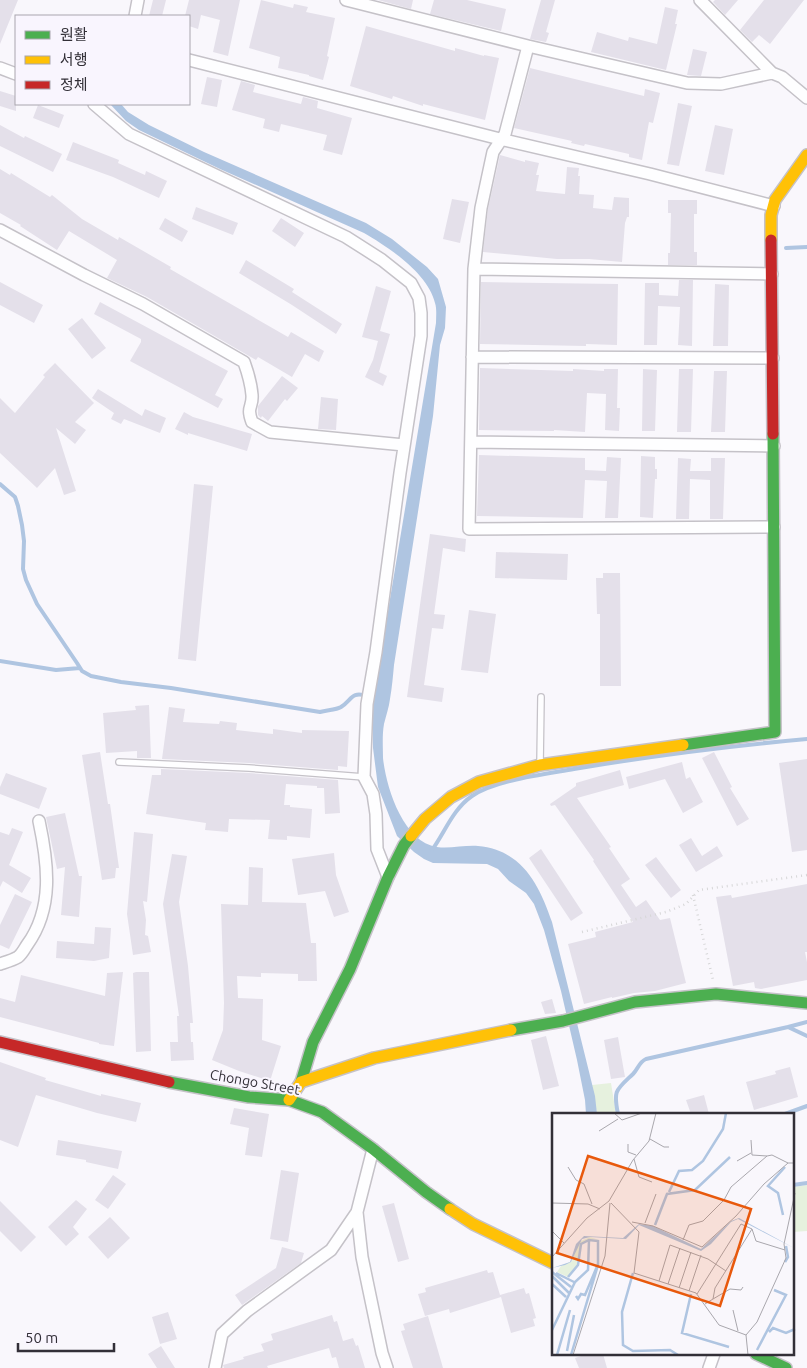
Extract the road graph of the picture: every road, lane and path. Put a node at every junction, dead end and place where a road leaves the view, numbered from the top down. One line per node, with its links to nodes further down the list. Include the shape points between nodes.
1 (138, 0): 4 (street)
2 (346, 0): 5 (street)
3 (700, 0): 8 (street)
4 (135, 15)
5 (528, 46): 8 (street, via 687,83 721,84); 12 (street, via 505,134)
6 (190, 60): 12 (street)
7 (0, 68): 9 (street)
8 (772, 73): 10 (street, via 782,77)
9 (15, 74)
10 (807, 98)
11 (95, 105): 21 (street, via 129,134 346,237 411,284 419,298 421,336)
12 (500, 139): 14 (street); 16 (street, via 493,152 481,208)
13 (807, 155): 14 (street)
14 (774, 206): 17 (street, via 771,215)
15 (0, 230): 21 (street, via 143,304 244,362 252,397 248,412 252,422 264,429)
16 (474, 269): 17 (street); 18 (street)
17 (772, 274): 19 (street)
18 (472, 357): 19 (street); 20 (street)
19 (773, 358): 22 (street)
20 (471, 442): 22 (street); 23 (street, via 469,529)
21 (404, 445): 27 (street, via 367,704)
22 (774, 446): 23 (street)
23 (774, 528): 26 (street, via 775,732)
24 (541, 697): 26 (lane)
25 (120, 762): 27 (lane)
26 (540, 765): 30 (street, via 479,782 451,797 414,832)
27 (364, 777): 30 (street, via 373,794 376,849)
28 (39, 822): 33 (street, via 46,858 44,909 34,935 19,956)
29 (807, 874): 31 (path, via 700,890)
30 (388, 877): 37 (street, via 350,969 312,1042)
31 (693, 895): 32 (path, via 686,904 666,912); 34 (path)
32 (582, 932)
33 (0, 964)
34 (716, 994): 35 (street); 37 (street, via 635,1002 563,1021 374,1058)
35 (807, 1003)
36 (0, 1042): 38 (street, Chongo Street, via 176,1084 249,1097)
37 (301, 1082): 38 (street)
38 (288, 1100): 39 (street, Chongo Street, via 322,1112)
39 (373, 1149): 40 (street); 41 (street, Chongo Street, via 426,1192 473,1224)
40 (357, 1212): 44 (street, via 331,1250 247,1311 222,1334); 45 (street, via 362,1257)
41 (552, 1262)
42 (713, 1356): 46 (street)
43 (760, 1356): 47 (street)
44 (216, 1368)
45 (387, 1368)
46 (709, 1368)
47 (786, 1368)

